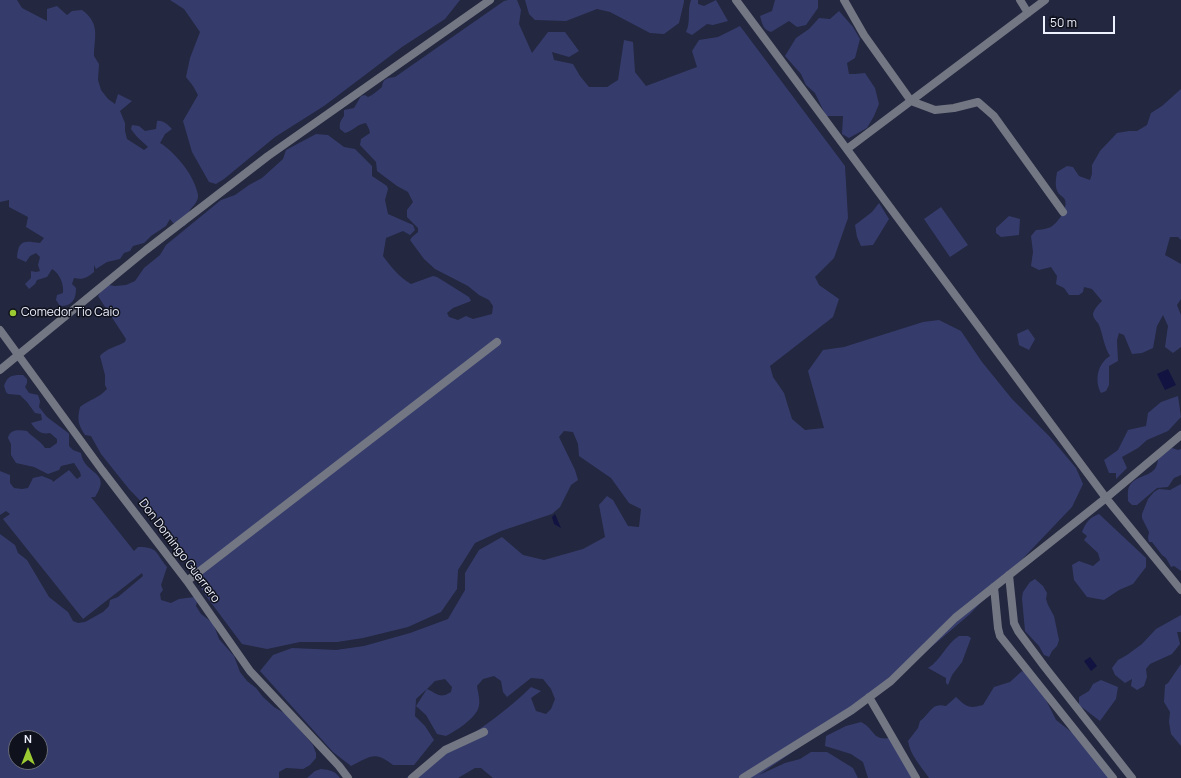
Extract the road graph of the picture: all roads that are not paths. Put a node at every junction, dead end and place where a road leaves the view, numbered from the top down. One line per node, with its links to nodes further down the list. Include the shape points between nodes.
1 (490, 0): 12 (street, via 268,156 146,250)
2 (736, 0): 8 (street)
3 (844, 0): 7 (street, via 864,35)
4 (1020, 0): 6 (street)
5 (1045, 0): 6 (street)
6 (1028, 13): 7 (street)
7 (912, 101): 8 (street); 9 (street, via 935,110 978,102 994,116)
8 (847, 149): 15 (street)
9 (1063, 212)
10 (0, 330): 12 (street, Don Domingo Guerrero)
11 (497, 342): 17 (street)
12 (19, 355): 13 (street); 17 (street, Don Domingo Guerrero)
13 (0, 370)
14 (1181, 435): 15 (street)
15 (1106, 498): 16 (street); 19 (street)
16 (1009, 575): 18 (street); 27 (street, via 1014,623 1018,631)
17 (187, 581): 22 (street, Don Domingo Guerrero, via 250,671)
18 (994, 587): 20 (street, via 955,618 891,681); 26 (street, via 1000,636)
19 (1181, 590)
20 (869, 697): 24 (street); 25 (street)
21 (484, 732): 23 (street, via 445,750)
22 (348, 778)
23 (412, 778)
24 (743, 778)
25 (916, 778)
26 (1113, 778)
27 (1132, 778)

